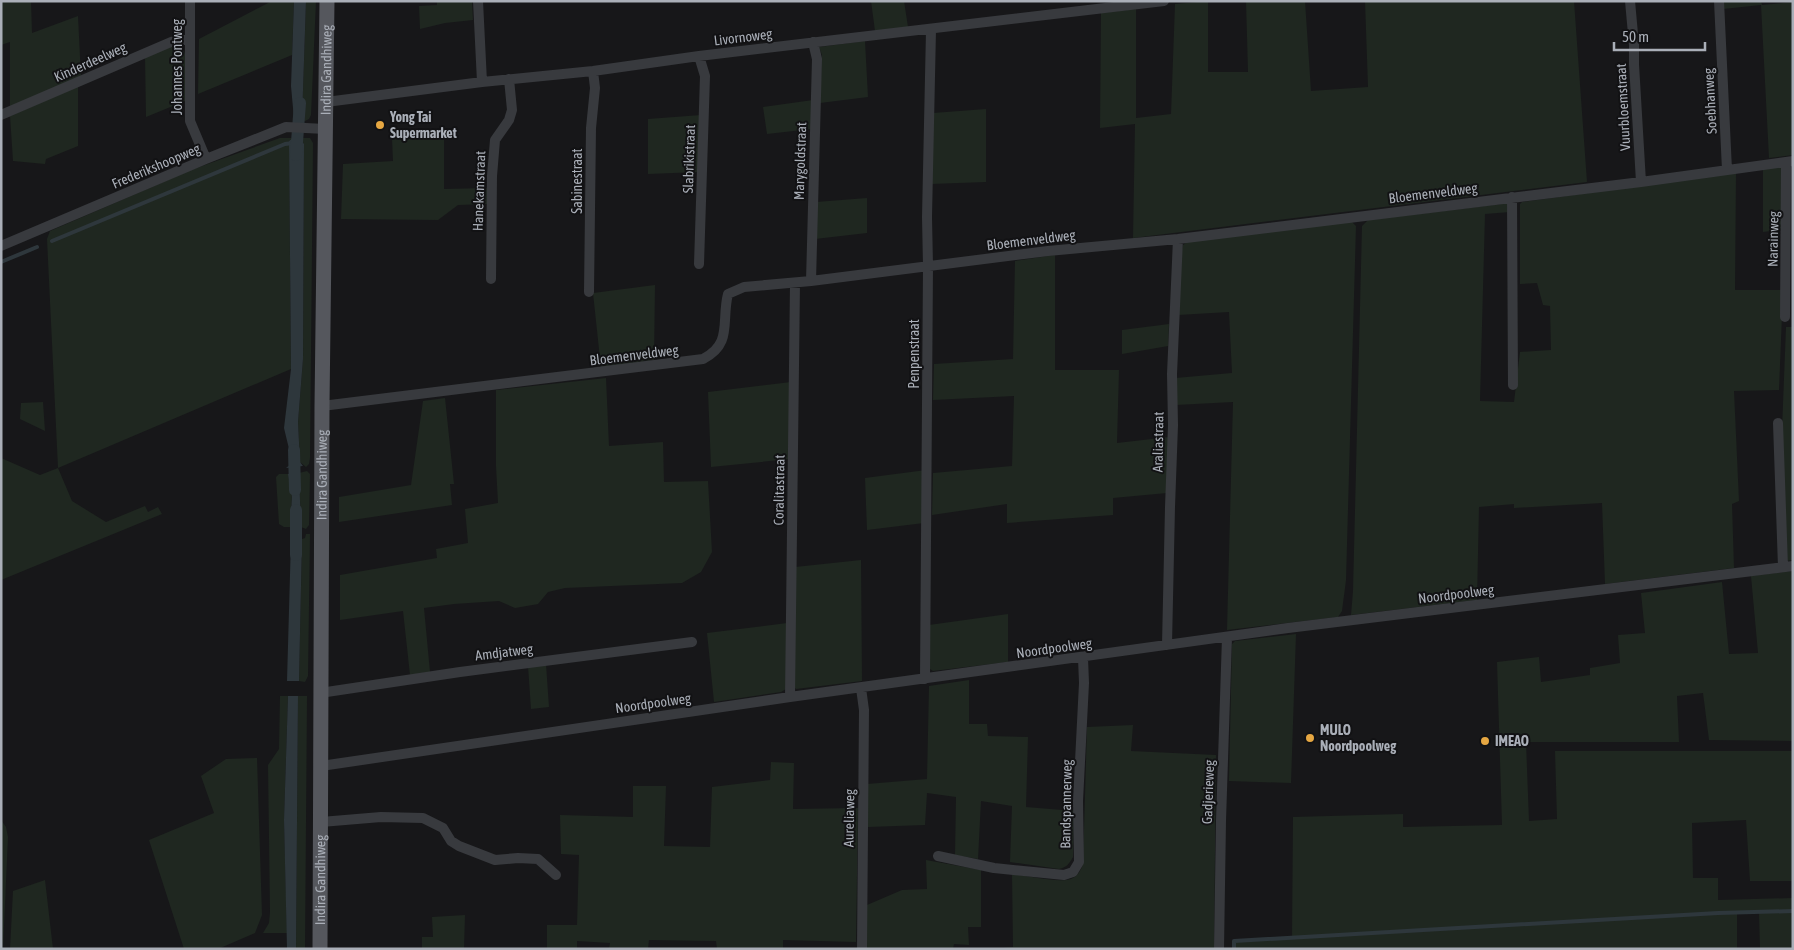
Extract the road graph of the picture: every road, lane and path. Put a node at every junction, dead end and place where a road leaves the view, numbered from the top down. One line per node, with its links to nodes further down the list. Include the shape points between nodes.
1 (190, 1): 8 (street, Johannes Pontweg)
2 (327, 1): 14 (main road, Indira Gandhiweg)
3 (478, 1): 13 (street)
4 (1164, 1): 7 (street, Livornoweg)
5 (1630, 1): 20 (street, Vuurbloemstraat)
6 (1719, 1): 19 (street, Soebhanweg)
7 (930, 30): 9 (street, Livornoweg); 25 (street, Penpenstraat)
8 (190, 39): 15 (street, Kinderdeelweg, via 171,42); 17 (street, Johannes Pontweg, via 190,120)
9 (813, 42): 10 (street, Livornoweg); 27 (street, Marygoldstraat, via 817,60)
10 (699, 56): 11 (street, Livornoweg); 24 (street, Slabrikistraat, via 705,76)
11 (593, 71): 12 (street, Livornoweg); 29 (street, Sabinestraat)
12 (509, 79): 13 (street, Livornoweg); 26 (street, Hanekamstraat, via 512,110 495,140)
13 (482, 82): 14 (street, Livornoweg)
14 (326, 102): 16 (main road, Indira Gandhiweg)
15 (1, 115)
16 (318, 128): 17 (street, Frederikshoopweg, via 286,128); 32 (main road, Indira Gandhiweg)
17 (206, 159): 23 (street, Frederikshoopweg)
18 (1790, 161): 19 (street, Bloemenveldweg); 30 (street, Narainweg)
19 (1726, 170): 20 (street, Bloemenveldweg)
20 (1641, 182): 21 (street, Bloemenveldweg)
21 (1512, 197): 22 (street, Bloemenveldweg); 31 (street)
22 (1178, 239): 25 (street, Bloemenveldweg); 37 (street, Araliastraat)
23 (1, 246)
24 (699, 264)
25 (928, 266): 27 (street, Bloemenveldweg); 39 (street, Penpenstraat)
26 (491, 279)
27 (811, 281): 28 (street, Bloemenveldweg)
28 (795, 283): 32 (street, Bloemenveldweg, via 744,287 728,294 724,334 714,353 703,359); 42 (street, Coralitastraat)
29 (589, 292)
30 (1785, 317)
31 (1513, 385)
32 (322, 406): 41 (main road, Indira Gandhiweg)
33 (1778, 423): 34 (street)
34 (1788, 567): 35 (street, Noordpoolweg)
35 (1227, 637): 37 (street, Noordpoolweg); 49 (street, Gadjerieweg)
36 (692, 642): 41 (street, Amdjatweg)
37 (1167, 645): 38 (street, Noordpoolweg)
38 (1083, 658): 39 (street, Noordpoolweg); 45 (street, Bandspannerweg, via 1079,862 1072,872 1064,875 994,868)
39 (925, 679): 40 (street, Noordpoolweg)
40 (861, 688): 42 (street, Noordpoolweg); 48 (street, Aureliaweg, via 864,710)
41 (320, 693): 43 (main road, Indira Gandhiweg)
42 (790, 697): 43 (street, Noordpoolweg)
43 (321, 766): 44 (main road, Indira Gandhiweg)
44 (321, 822): 46 (street, via 382,816 423,818 443,828 451,841 459,846 495,860 538,859); 47 (main road, Indira Gandhiweg)
45 (938, 856)
46 (556, 875)
47 (320, 949)
48 (862, 949)
49 (1219, 949)

